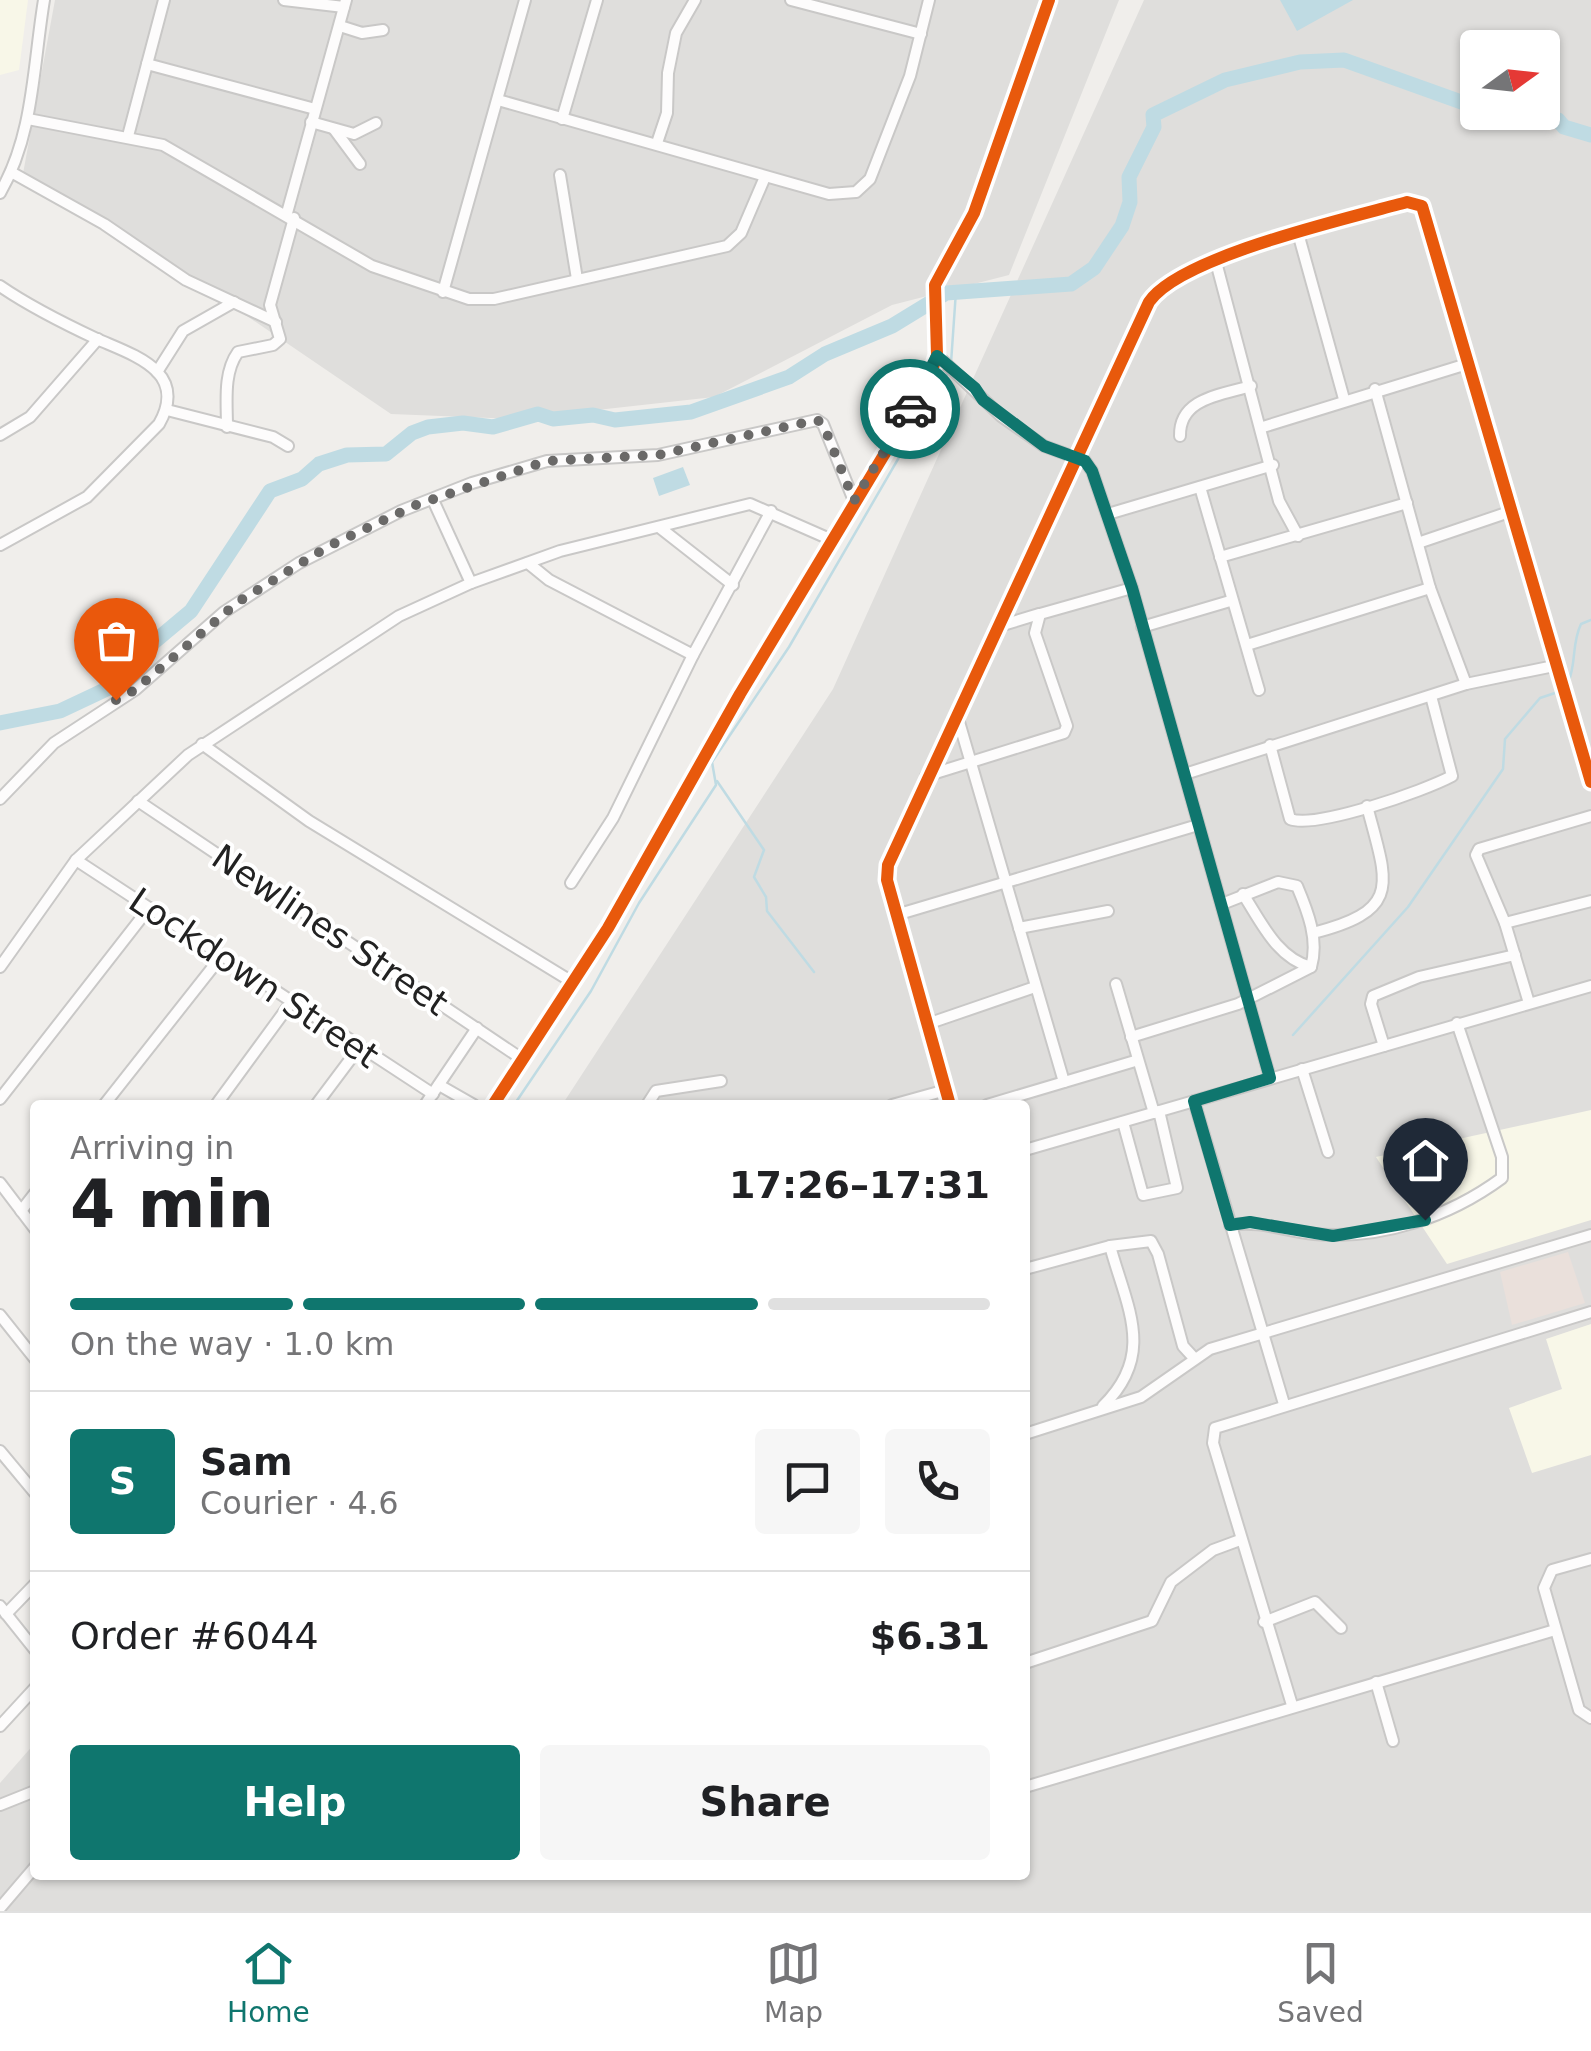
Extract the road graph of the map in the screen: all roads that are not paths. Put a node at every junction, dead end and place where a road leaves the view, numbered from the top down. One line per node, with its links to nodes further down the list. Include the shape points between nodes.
1 (44, 0): 17 (street)
2 (164, 0): 14 (street)
3 (284, 0): 10 (street)
4 (524, 0): 15 (street)
5 (597, 0): 18 (street)
6 (695, 0): 23 (street, via 676,33)
7 (791, 0): 13 (street)
8 (929, 0): 13 (street)
9 (1049, 0): 39 (street, via 974,213 936,286)
10 (345, 4): 11 (street)
11 (340, 26): 12 (street); 16 (street)
12 (382, 30)
13 (921, 34): 27 (street, via 866,185 836,195)
14 (147, 64): 16 (street); 22 (street)
15 (498, 100): 18 (street); 34 (street)
16 (315, 109): 19 (street)
17 (28, 119): 22 (street); 25 (street)
18 (562, 119): 23 (street)
19 (311, 122): 21 (street); 29 (street)
20 (376, 123): 21 (street, via 354,134)
21 (334, 129): 24 (street)
22 (128, 136): 29 (street, via 180,152)
23 (657, 142): 27 (street)
24 (360, 164)
25 (11, 172): 28 (street); 35 (street, via 186,280)
26 (560, 175): 32 (street)
27 (765, 177): 32 (street, via 733,243)
28 (0, 193)
29 (290, 216): 34 (street, via 372,266); 37 (street, via 270,305)
30 (1298, 233): 31 (street); 40 (street, via 1407,202 1422,206); 44 (street)
31 (1216, 262): 42 (street); 51 (street, via 1155,294)
32 (578, 279): 34 (street, via 481,300)
33 (5, 289): 36 (street); 38 (street)
34 (442, 292)
35 (234, 302): 37 (street); 41 (street, via 183,331)
36 (0, 304)
37 (276, 322): 46 (street, via 278,343 250,347 233,360)
38 (98, 339): 41 (street, via 138,354); 48 (street, via 30,417)
39 (937, 356): 51 (street, via 1044,446); 55 (street)
40 (1467, 364): 43 (street); 58 (street)
41 (158, 372): 45 (street)
42 (1251, 386): 47 (street); 49 (street, via 1192,406 1182,415)
43 (1374, 389): 44 (street); 56 (street)
44 (1344, 399): 47 (street)
45 (167, 410): 46 (street); 64 (street, via 87,497)
46 (227, 427): 50 (street)
47 (1263, 427): 52 (street)
48 (0, 435)
49 (1180, 436)
50 (288, 446)
51 (1078, 459): 59 (street, via 1089,466); 73 (street)
52 (1273, 465): 53 (street); 61 (street, via 1280,502)
53 (1200, 488): 59 (street); 65 (street)
54 (433, 500): 55 (street, via 547,461 658,455 817,420); 67 (street); 88 (street, via 329,546 224,612 135,690 54,743)
55 (854, 501): 62 (street)
56 (1407, 503): 61 (street); 63 (street)
57 (771, 511): 60 (street, via 750,504); 62 (street); 68 (street)
58 (1512, 511): 63 (street); 77 (street)
59 (1108, 514): 69 (street)
60 (659, 527): 66 (street); 68 (street)
61 (1298, 536): 65 (street)
62 (832, 540): 109 (street)
63 (1418, 542): 70 (street)
64 (0, 545)
65 (1220, 557): 71 (street)
66 (528, 563): 67 (street); 76 (street)
67 (470, 584): 82 (street, via 399,616)
68 (733, 585): 76 (street)
69 (1132, 588): 72 (street); 74 (street)
70 (1430, 588): 75 (street); 78 (street)
71 (1230, 601): 74 (street); 75 (street)
72 (1040, 614): 73 (street); 84 (street, via 1035,633 1067,730)
73 (1003, 624): 81 (street)
74 (1142, 627): 85 (street)
75 (1248, 645): 79 (street)
76 (693, 655): 95 (street, via 613,818)
77 (1554, 666): 78 (street); 87 (street)
78 (1466, 684): 80 (street)
79 (1259, 690)
80 (1431, 696): 83 (street); 90 (street, via 1452,776)
81 (957, 715): 84 (street); 86 (street)
82 (202, 744): 89 (street); 109 (street, via 308,821)
83 (1270, 745): 85 (street); 90 (street, via 1290,819)
84 (970, 764): 86 (street); 94 (street)
85 (1185, 774): 92 (street)
86 (926, 776): 101 (street, via 888,865)
87 (1591, 782)
88 (0, 799)
89 (138, 801): 93 (street); 118 (street, Newlines Street)
90 (1367, 806): 104 (street, via 1385,875 1379,898 1358,920)
91 (1591, 816): 102 (street, via 1479,849 1476,861)
92 (1198, 825): 94 (street); 98 (street)
93 (76, 860): 99 (street, Lockdown Street); 107 (street)
94 (1004, 880): 101 (street); 103 (street)
95 (570, 883)
96 (1243, 894): 98 (street); 104 (street, via 1290,882); 108 (street, via 1281,950)
97 (1591, 901): 102 (street)
98 (1222, 904): 113 (street)
99 (149, 908): 106 (street, Lockdown Street); 130 (street)
100 (1108, 911): 103 (street)
101 (896, 915): 117 (street)
102 (1505, 923): 105 (street)
103 (1019, 928): 112 (street)
104 (1313, 933): 108 (street)
105 (1515, 955): 114 (street); 120 (street, via 1373,996)
106 (220, 958): 115 (street, Lockdown Street); 131 (street)
107 (0, 967)
108 (1311, 967): 113 (street)
109 (574, 983): 122 (street)
110 (1116, 984): 119 (street)
111 (1591, 986): 114 (street)
112 (1035, 988): 117 (street); 127 (street)
113 (1248, 1000): 119 (street); 125 (street)
114 (1529, 1003): 116 (street)
115 (290, 1004): 121 (street, Lockdown Street); 132 (street)
116 (1457, 1023): 120 (street); 150 (street, via 1502,1157 1502,1178 1438,1215 1367,1233)
117 (930, 1024): 129 (street)
118 (477, 1028): 122 (street, Newlines Street); 128 (street)
119 (1130, 1036): 123 (street)
120 (1384, 1046): 124 (street)
121 (358, 1049): 128 (street, Lockdown Street); 133 (street)
122 (522, 1059): 136 (street)
123 (1135, 1062): 127 (street); 142 (street)
124 (1302, 1069): 125 (street); 145 (street)
125 (1270, 1078): 141 (street)
126 (721, 1082): 137 (street, via 656,1090)
127 (1064, 1082): 140 (street)
128 (436, 1090): 134 (street); 135 (street, Lockdown Street)
129 (946, 1090): 138 (street); 139 (street)
130 (0, 1098)
131 (108, 1100)
132 (220, 1100)
133 (320, 1100)
134 (429, 1100)
135 (461, 1100)
136 (496, 1100)
137 (650, 1100)
138 (910, 1100)
139 (949, 1100)
140 (1003, 1100)
141 (1194, 1101): 142 (street); 150 (street)
142 (1156, 1112): 143 (street); 143 (street, via 1177,1188 1143,1195)
143 (1122, 1122): 144 (street)
144 (1030, 1149)
145 (1328, 1152)
146 (1, 1185): 148 (street)
147 (30, 1199): 148 (street)
148 (21, 1211): 149 (street)
149 (30, 1223)
150 (1230, 1225): 156 (street)
151 (1591, 1236): 156 (street)
152 (1110, 1246): 153 (street); 158 (street, via 1154,1244 1183,1346); 160 (street, via 1136,1350 1126,1378)
153 (1030, 1268)
154 (1591, 1312): 159 (street)
155 (0, 1315): 157 (street)
156 (1263, 1334): 158 (street); 159 (street)
157 (30, 1353)
158 (1194, 1358): 160 (street, via 1142,1397)
159 (1284, 1404): 164 (street, via 1215,1428 1212,1443)
160 (1101, 1407): 161 (street)
161 (1030, 1432)
162 (0, 1451): 163 (street)
163 (30, 1487)
164 (1240, 1540): 168 (street); 172 (street, via 1213,1550 1171,1582 1152,1621)
165 (1591, 1558): 170 (street, via 1546,1577)
166 (30, 1588): 167 (street)
167 (3, 1610): 171 (street)
168 (1264, 1622): 169 (street, via 1315,1602); 175 (street)
169 (1341, 1628)
170 (1555, 1630): 173 (street); 176 (street, via 1579,1710)
171 (30, 1644)
172 (1030, 1661)
173 (1376, 1682): 175 (street); 178 (street)
174 (30, 1693): 177 (street)
175 (1292, 1705): 179 (street)
176 (1591, 1718)
177 (0, 1726)
178 (1394, 1741)
179 (1030, 1784)
180 (30, 1793): 181 (street)
181 (0, 1805)
182 (30, 1873): 183 (street)
183 (0, 1908)

